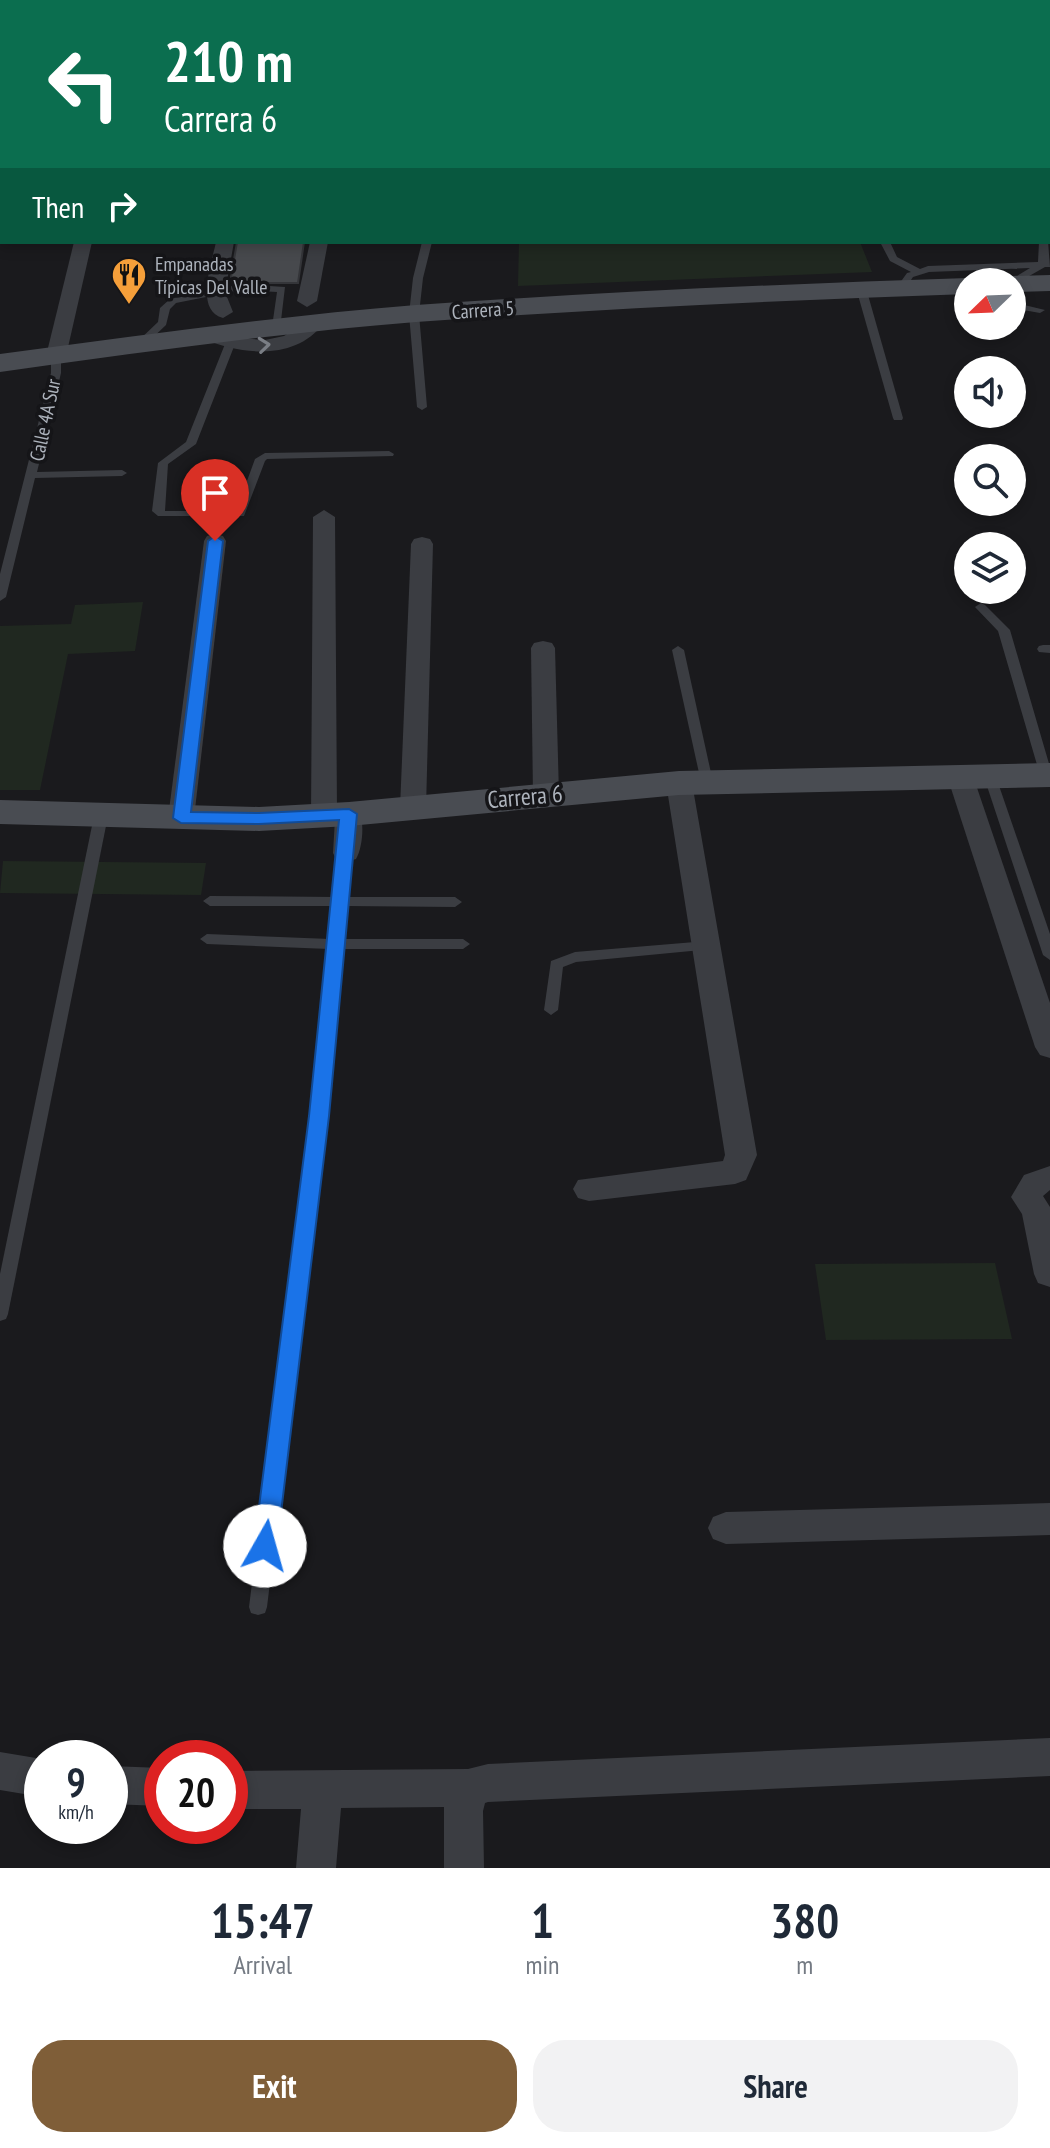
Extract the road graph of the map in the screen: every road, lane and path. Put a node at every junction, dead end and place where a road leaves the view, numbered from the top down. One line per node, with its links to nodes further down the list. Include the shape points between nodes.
1 (83, 244): 20 (street, Calle 4A Sur)
2 (225, 244): 12 (street)
3 (319, 244): 15 (street)
4 (426, 244): 16 (lane)
5 (886, 244): 9 (lane)
6 (1044, 244): 7 (lane)
7 (1048, 270): 8 (main road); 9 (lane)
8 (1026, 278)
9 (909, 279): 10 (main road, Carrera 5); 11 (main road, Carrera 5)
10 (954, 284)
11 (861, 288): 16 (main road, Carrera 5); 23 (lane)
12 (215, 292): 17 (lane, via 282,289); 18 (street); 19 (lane, via 173,301 165,308 163,323)
13 (1026, 308): 14 (lane)
14 (1040, 310)
15 (311, 312): 16 (main road, Carrera 5); 17 (main road, Carrera 5); 18 (street, one-way to 15, via 250,347 291,341 306,333)
16 (414, 314): 22 (lane)
17 (277, 327): 18 (main road, Carrera 5)
18 (221, 330): 19 (main road, Carrera 5); 24 (lane, via 191,444 163,463 158,511 162,514 240,514 265,456)
19 (141, 343): 20 (main road, Carrera 5)
20 (56, 356): 21 (main road, Carrera 5); 26 (lane, Calle 4A Sur)
21 (0, 363)
22 (422, 407)
23 (898, 418)
24 (389, 454)
25 (122, 473): 26 (lane)
26 (33, 475): 30 (lane, Calle 4A Sur)
27 (324, 517): 40 (street)
28 (215, 541): 42 (street)
29 (422, 544): 38 (street)
30 (0, 597)
31 (981, 607): 35 (lane, via 1004,630)
32 (543, 648): 37 (street)
33 (678, 650): 36 (lane)
34 (974, 775): 35 (main road, Carrera 6); 36 (main road, Carrera 6); 51 (lane); 53 (street)
35 (1048, 775)
36 (693, 782): 37 (main road, Carrera 6); 50 (street)
37 (546, 795): 38 (main road, Carrera 6)
38 (413, 808): 40 (main road, Carrera 6)
39 (0, 812): 41 (main road, Carrera 6)
40 (336, 815): 42 (main road, Carrera 6); 43 (street)
41 (101, 816): 42 (main road, Carrera 6); 58 (lane)
42 (181, 818)
43 (346, 853): 45 (lane)
44 (210, 901): 45 (lane)
45 (341, 902): 46 (lane); 48 (lane)
46 (455, 902)
47 (207, 939): 48 (lane)
48 (337, 944): 49 (lane); 61 (lane)
49 (463, 944)
50 (707, 946): 52 (lane, via 575,957 556,964); 55 (street, via 741,1155 735,1172)
51 (1050, 955)
52 (551, 1010)
53 (1050, 1047)
54 (1050, 1178): 56 (street, via 1036,1181 1027,1197)
55 (589, 1189)
56 (1044, 1215): 57 (street)
57 (1050, 1274)
58 (0, 1314)
59 (1050, 1519): 60 (street)
60 (726, 1528)
61 (258, 1607)
62 (1050, 1757): 65 (street)
63 (0, 1771): 64 (street)
64 (24, 1775)
65 (468, 1788): 66 (street); 69 (street)
66 (323, 1789): 67 (street); 68 (street)
67 (248, 1790)
68 (316, 1868)
69 (464, 1868)

